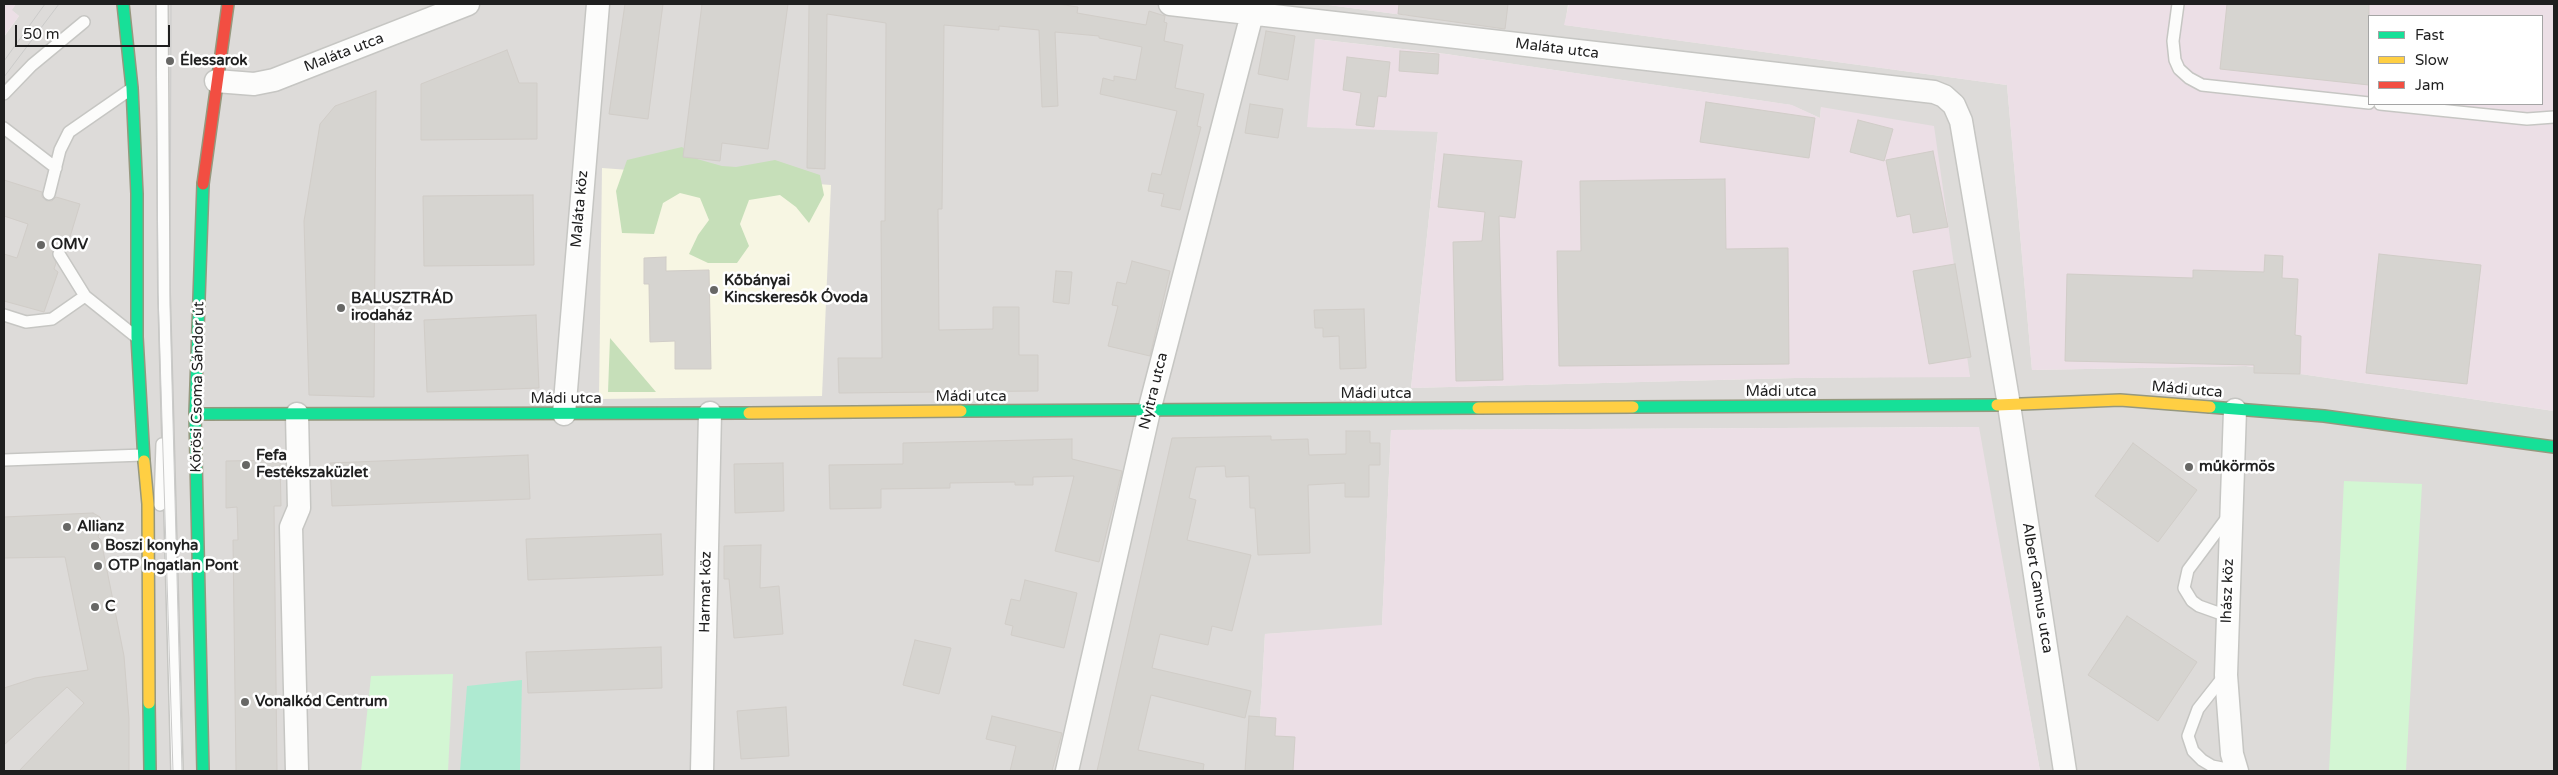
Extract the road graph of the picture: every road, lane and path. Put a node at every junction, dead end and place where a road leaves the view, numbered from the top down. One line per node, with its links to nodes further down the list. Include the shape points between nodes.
1 (123, 4): 11 (street)
2 (162, 4): 24 (lane)
3 (228, 4): 10 (street, Kőrösi Csoma Sándor út)
4 (468, 4): 10 (street, Maláta utca, via 274,80 254,84)
5 (598, 4): 30 (street, Maláta köz)
6 (1170, 4): 8 (street, Maláta utca)
7 (2178, 4): 14 (lane, via 2173,41 2175,60 2179,69 2202,85)
8 (1252, 14): 13 (street, Maláta utca, via 1934,92); 27 (street, Nyitra utca)
9 (84, 22): 12 (lane, via 32,65)
10 (216, 82): 28 (street, Kőrösi Csoma Sándor út, via 203,175)
11 (132, 88): 18 (lane, via 69,132); 23 (street, via 137,194)
12 (4, 94)
13 (1944, 96): 25 (street, Albert Camus utca, via 1954,105 1961,121)
14 (2368, 103)
15 (2390, 105): 16 (lane, via 2527,119)
16 (2554, 117)
17 (4, 128): 18 (lane)
18 (56, 168): 19 (lane)
19 (49, 194)
20 (59, 254): 21 (lane)
21 (85, 296): 22 (lane, via 52,319 26,322); 23 (lane)
22 (4, 315)
23 (137, 337): 33 (street)
24 (167, 370): 36 (lane, via 159,536); 40 (lane)
25 (2009, 405): 26 (street, Mádi utca, via 2120,400); 27 (street, Mádi utca); 45 (street, Albert Camus utca)
26 (2235, 410): 32 (street, Mádi utca, via 2324,416); 35 (street, Ihász köz)
27 (1148, 411): 31 (street, Mádi utca); 44 (street, Nyitra utca)
28 (195, 414): 29 (street, Mádi utca); 41 (street, Kőrösi Csoma Sándor út)
29 (297, 414): 30 (street, Mádi utca); 42 (street, via 299,508 291,528)
30 (564, 414): 31 (street, Mádi utca)
31 (710, 414): 43 (street, Harmat köz)
32 (2554, 447)
33 (143, 455): 34 (lane); 36 (street)
34 (4, 460)
35 (2232, 512): 37 (street, Ihász köz); 37 (lane, via 2188,570 2184,588 2199,606)
36 (148, 550): 39 (street)
37 (2227, 616): 38 (street, Ihász köz)
38 (2226, 675): 46 (street, Ihász köz, via 2232,754); 46 (lane, via 2198,709 2188,736 2193,751 2202,760 2212,766)
39 (150, 771)
40 (177, 771)
41 (203, 771)
42 (297, 771)
43 (702, 771)
44 (1067, 771)
45 (2065, 771)
46 (2237, 771)

